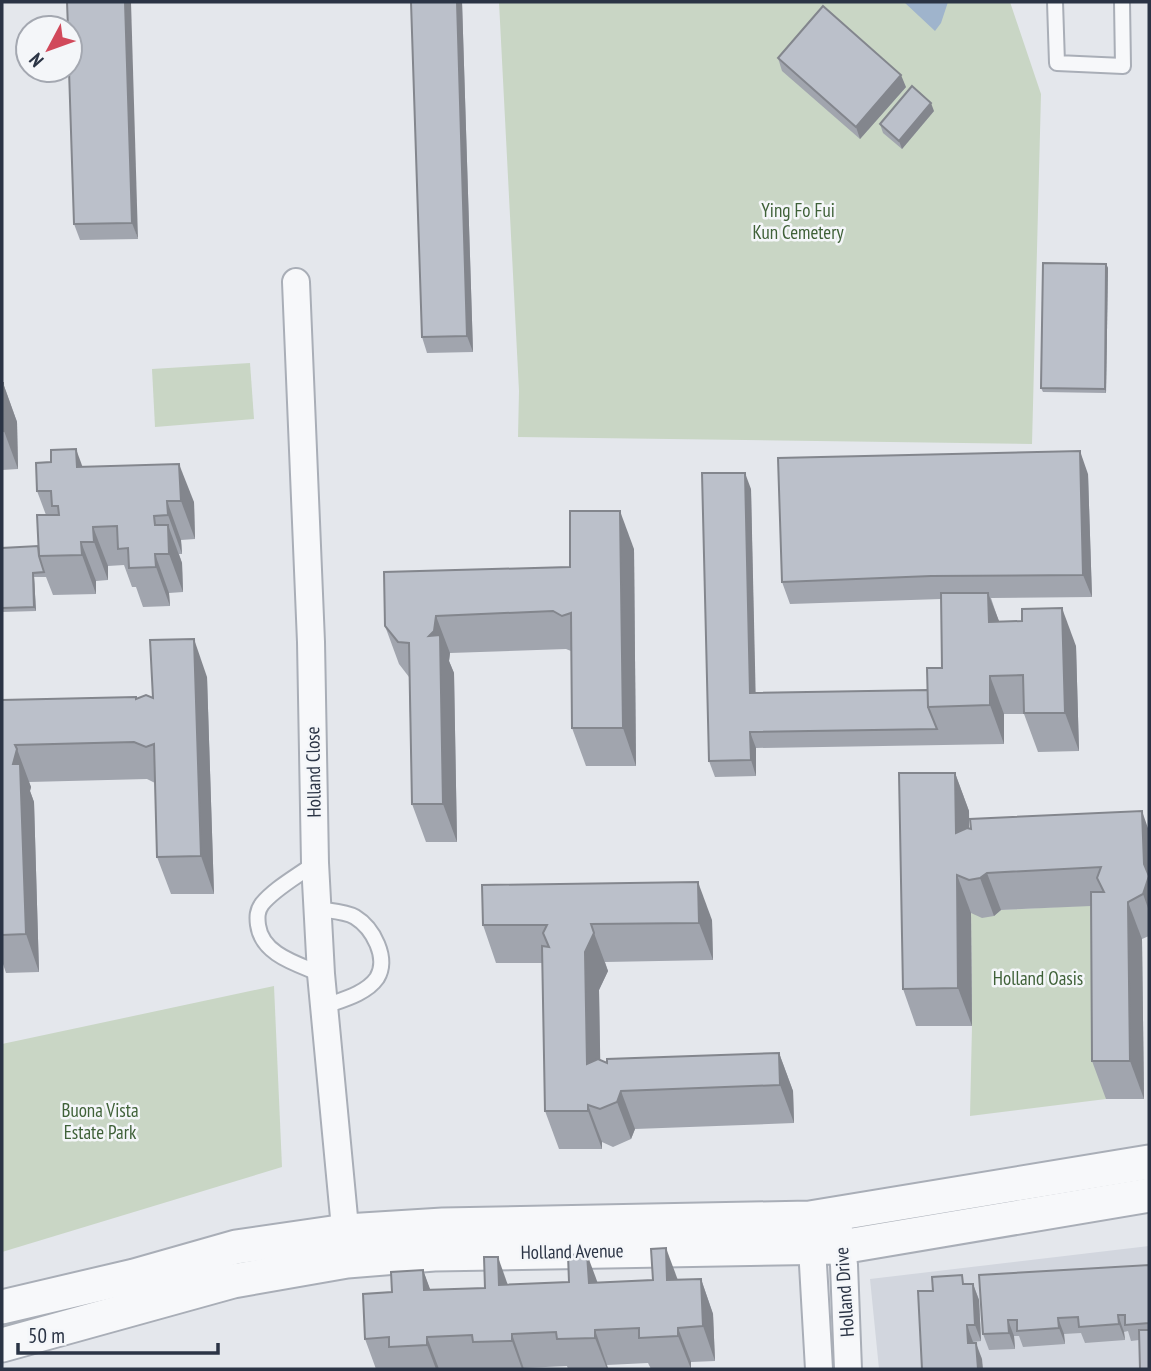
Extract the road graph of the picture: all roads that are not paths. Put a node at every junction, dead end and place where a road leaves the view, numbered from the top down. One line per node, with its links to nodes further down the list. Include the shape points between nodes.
1 (1055, 2): 2 (lane, via 1057,63 1123,66)
2 (1122, 2)
3 (296, 282): 4 (street, Holland Close)
4 (315, 863): 5 (street, Holland Close); 6 (lane, via 262,904 257,913 258,929 272,950)
5 (318, 909): 6 (street, Holland Close); 7 (lane, via 355,917 372,933 382,956 378,977 367,987)
6 (321, 974): 7 (street, Holland Close)
7 (325, 1006): 11 (street, Holland Close)
8 (1149, 1161): 10 (street, Holland Avenue)
9 (1149, 1195): 10 (street, Holland Avenue)
10 (825, 1232): 11 (street, Holland Avenue, via 533,1238 443,1225); 14 (street, Holland Drive); 15 (street, Holland Drive, via 844,1265)
11 (347, 1246): 12 (street, Holland Avenue, via 236,1247); 13 (street, Holland Avenue)
12 (2, 1307)
13 (2, 1345)
14 (819, 1369)
15 (848, 1369)

